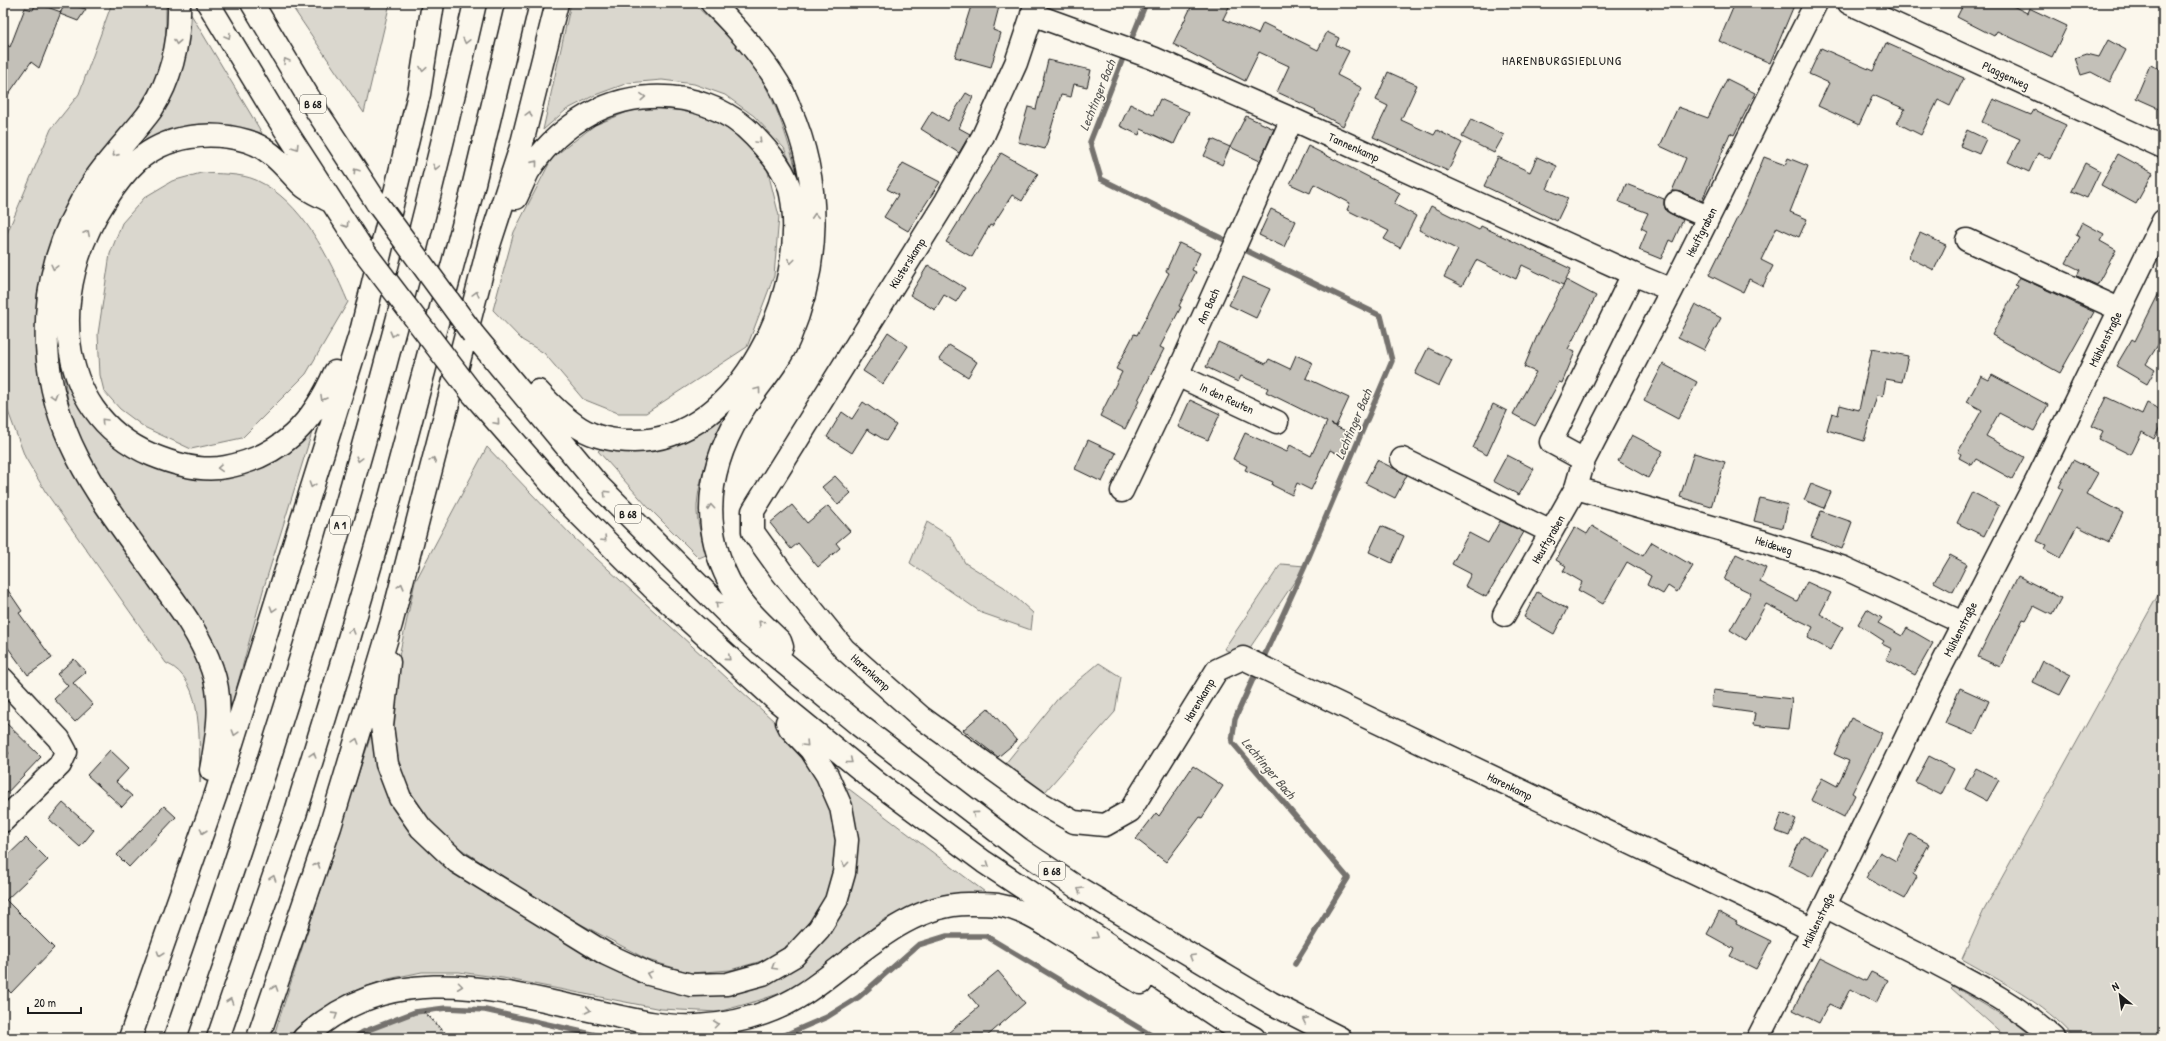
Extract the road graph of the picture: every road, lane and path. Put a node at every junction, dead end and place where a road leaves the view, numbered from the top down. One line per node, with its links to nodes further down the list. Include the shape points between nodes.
1 (179, 3): 40 (main road, one-way to 40, via 180,26 165,84 152,108 94,180 76,209 60,245 51,281 47,348 52,389 76,457 94,490 183,612 200,640 213,670 219,728 211,772)
2 (208, 3): 14 (main road, B 68, one-way to 14)
3 (252, 3): 25 (main road, B 68, one-way to 3, bridge, via 377,203 318,113)
4 (433, 3): 20 (main road, one-way to 20, via 419,94)
5 (475, 3): 47 (main road, A 1, one-way to 47, via 432,185 352,483 256,802)
6 (517, 3): 48 (main road, one-way to 6, via 295,815 390,498 471,196)
7 (556, 3): 19 (main road, one-way to 7, via 521,147)
8 (712, 3): 37 (main road, one-way to 8, via 780,641 752,614 729,582 715,546 710,503 714,474 726,439 741,412 772,372 788,341 804,300 812,264 815,219 810,170 798,126 780,85 758,52)
9 (1816, 3): 16 (main road, Heuftgraben)
10 (1849, 3): 13 (main road, Plaggenweg)
11 (1034, 8): 12 (main road, Tannenkamp); 32 (main road, Küsterskamp, via 1016,63 983,136 946,201)
12 (1292, 119): 21 (main road, Tannenkamp); 26 (main road, Am Bach)
13 (2163, 148)
14 (330, 201): 20 (main road, B 68, one-way to 20, bridge); 24 (main road, one-way to 14, via 348,342 324,397 309,420 270,453 244,464 222,468 198,468 166,461 136,448 112,429 92,408 79,385 70,352 67,320 73,273 83,241 98,211 118,182 138,160 160,146 186,137 218,134 249,141 276,157 303,186)
15 (1676, 203): 16 (main road)
16 (1708, 217): 22 (main road, Heuftgraben)
17 (2163, 221): 23 (main road, Mühlenstraße)
18 (1967, 240): 23 (main road)
19 (489, 245): 25 (main road, one-way to 25, via 507,225 528,172 551,144 574,124 602,107 632,98 663,96 692,100 720,110 749,130 775,158 791,192 795,230 790,272 776,322 754,361 727,396 703,419 676,434 646,441 614,441 582,430 556,411 504,352); 35 (main road, one-way to 19)
20 (377, 268): 24 (main road); 39 (main road, B 68, one-way to 39, bridge, via 472,393 566,499 652,587)
21 (1633, 274): 22 (main road, Tannenkamp); 29 (main road, via 1551,442)
22 (1672, 290): 29 (main road, Heuftgraben)
23 (2119, 309): 36 (main road, Mühlenstraße, via 2037,480)
24 (362, 328): 40 (main road, one-way to 40)
25 (478, 340): 37 (main road, B 68, one-way to 25, via 742,628 599,486)
26 (1177, 375): 27 (main road, In den Reuten); 31 (main road, Am Bach)
27 (1277, 422)
28 (1402, 459): 33 (main road)
29 (1584, 460): 30 (main road, Heuftgraben)
30 (1576, 488): 33 (main road, Heuftgraben); 36 (main road, Heideweg, via 1844,568)
31 (1122, 491)
32 (753, 511): 43 (main road, Harenkamp, via 753,532 781,571 844,648 922,718 1032,798 1074,822 1106,825 1130,811 1217,670 1242,658)
33 (1552, 532): 34 (main road, Heuftgraben)
34 (1504, 615)
35 (391, 624): 39 (main road, one-way to 35, via 790,728 811,750 827,775 841,807 846,840 844,873 836,902 819,929 794,956 762,974 727,984 691,985 649,974 606,954 457,862 421,828 400,798 387,764 382,726); 49 (main road, one-way to 35, via 330,827)
36 (1963, 624): 42 (main road, Mühlenstraße)
37 (789, 667): 53 (main road, B 68, one-way to 37, via 1264,999 1069,882 1020,849 865,730)
38 (3, 679): 41 (main road, via 59,739 66,752 60,766)
39 (777, 701): 45 (main road, B 68, one-way to 45, via 876,782 984,862)
40 (216, 794): 46 (main road, one-way to 46)
41 (3, 821)
42 (1825, 906): 43 (main road, Mühlenstraße); 55 (main road, via 1970,981 2008,1003)
43 (1814, 930): 54 (main road, Mühlenstraße)
44 (424, 1012): 51 (path)
45 (1227, 1023): 50 (main road, one-way to 45, via 337,1013 364,1000 392,991 424,986 454,986 501,992 655,1024 695,1027 735,1022 770,1011 803,994 881,937 909,920 938,908 968,904 999,905 1022,913 1198,1018); 52 (main road, B 68)
46 (130, 1038)
47 (175, 1038)
48 (218, 1038)
49 (258, 1038)
50 (304, 1038)
51 (450, 1038)
52 (1254, 1038)
53 (1340, 1038)
54 (1758, 1038)
55 (2054, 1038)

